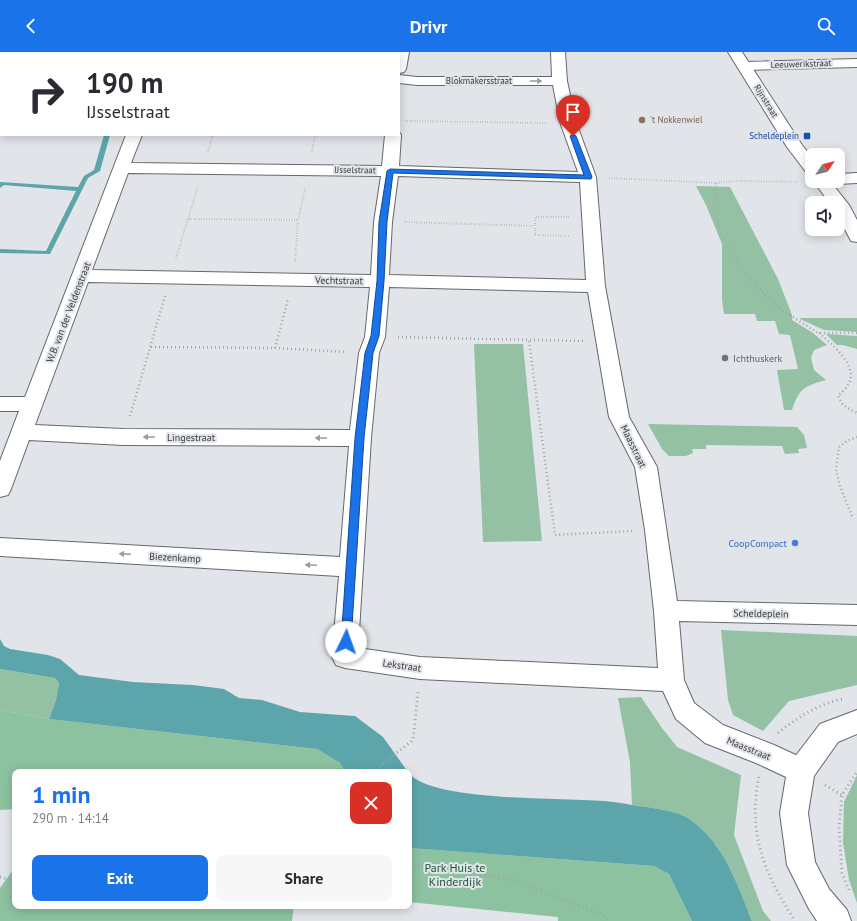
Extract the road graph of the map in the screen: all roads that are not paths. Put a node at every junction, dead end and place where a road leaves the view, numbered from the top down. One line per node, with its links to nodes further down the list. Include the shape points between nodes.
1 (402, 52): 5 (street)
2 (558, 52): 8 (street, Maasstraat)
3 (735, 52): 6 (street, Rijnstraat)
4 (857, 62): 6 (street, Leeuwerikstraat)
5 (400, 63)
6 (744, 66): 11 (street, Rijnstraat)
7 (400, 79): 8 (street, Blokmakersstraat, one-way to 8)
8 (560, 81): 14 (street, Maasstraat, via 568,122)
9 (134, 136): 12 (street, W.B. van der Veldenstraat)
10 (393, 136): 13 (street, Lekstraat)
11 (805, 160)
12 (122, 168): 13 (street, IJsselstraat); 19 (street, W.B. van der Veldenstraat)
13 (390, 171): 14 (street, IJsselstraat); 20 (street, Lekstraat, via 383,222)
14 (588, 177): 21 (street, Maasstraat)
15 (857, 178): 16 (street)
16 (845, 179)
17 (826, 188): 18 (street, via 843,209)
18 (857, 237)
19 (81, 276): 20 (street, Vechtstraat); 23 (street, W.B. van der Veldenstraat)
20 (380, 281): 21 (street, Vechtstraat); 25 (street, Lekstraat)
21 (596, 286): 29 (street, Maasstraat, via 619,417 646,467)
22 (0, 404): 23 (street)
23 (33, 404): 24 (street, W.B. van der Veldenstraat)
24 (22, 432): 25 (street, Lingestraat, one-way to 24, via 123,437); 26 (street, W.B. van der Veldenstraat)
25 (360, 438): 28 (street, Lekstraat)
26 (0, 489)
27 (0, 547): 28 (street, Biezenkamp, one-way to 27)
28 (350, 567): 31 (street, Lekstraat, via 345,657 420,668)
29 (666, 611): 30 (street, Scheldeplein); 31 (street, Maasstraat)
30 (857, 615)
31 (671, 680): 33 (street, Maasstraat, via 685,711 714,734)
32 (857, 722): 33 (street, via 829,733)
33 (801, 771): 34 (street, via 794,813 801,865 819,899)
34 (836, 921)

